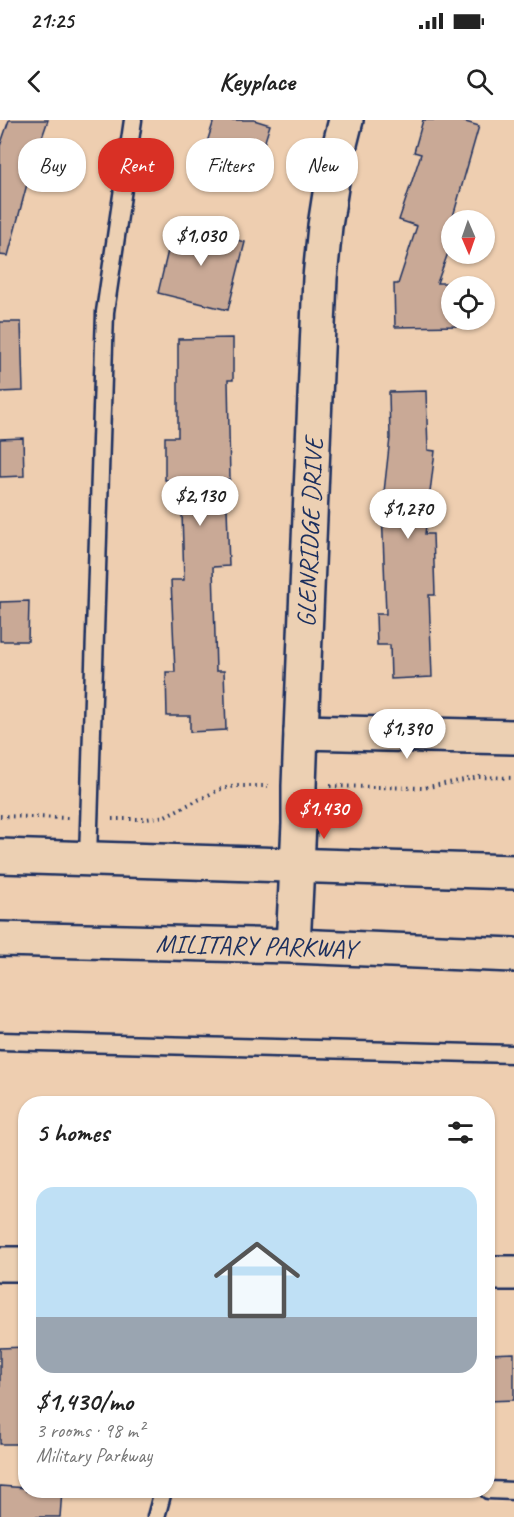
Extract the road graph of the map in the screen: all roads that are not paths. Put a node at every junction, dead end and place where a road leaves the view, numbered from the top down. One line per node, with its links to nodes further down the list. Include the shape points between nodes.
1 (133, 120): 6 (lane, via 105,312)
2 (346, 120): 3 (street, GLENRIDGE DRIVE, via 334,168 320,278)
3 (301, 732): 4 (street); 7 (street, GLENRIDGE DRIVE)
4 (514, 737)
5 (0, 856): 6 (street)
6 (88, 858): 7 (street)
7 (297, 864): 8 (street); 10 (street, GLENRIDGE DRIVE)
8 (514, 872)
9 (0, 939): 10 (street, MILITARY PARKWAY)
10 (293, 946): 11 (street, MILITARY PARKWAY)
11 (514, 955)
12 (0, 1041): 13 (lane)
13 (514, 1054)
14 (0, 1264): 15 (street)
15 (18, 1264)
16 (495, 1273): 17 (street)
17 (514, 1273)
18 (495, 1490): 19 (lane)
19 (514, 1491)
20 (161, 1498): 21 (lane)
21 (156, 1517)

